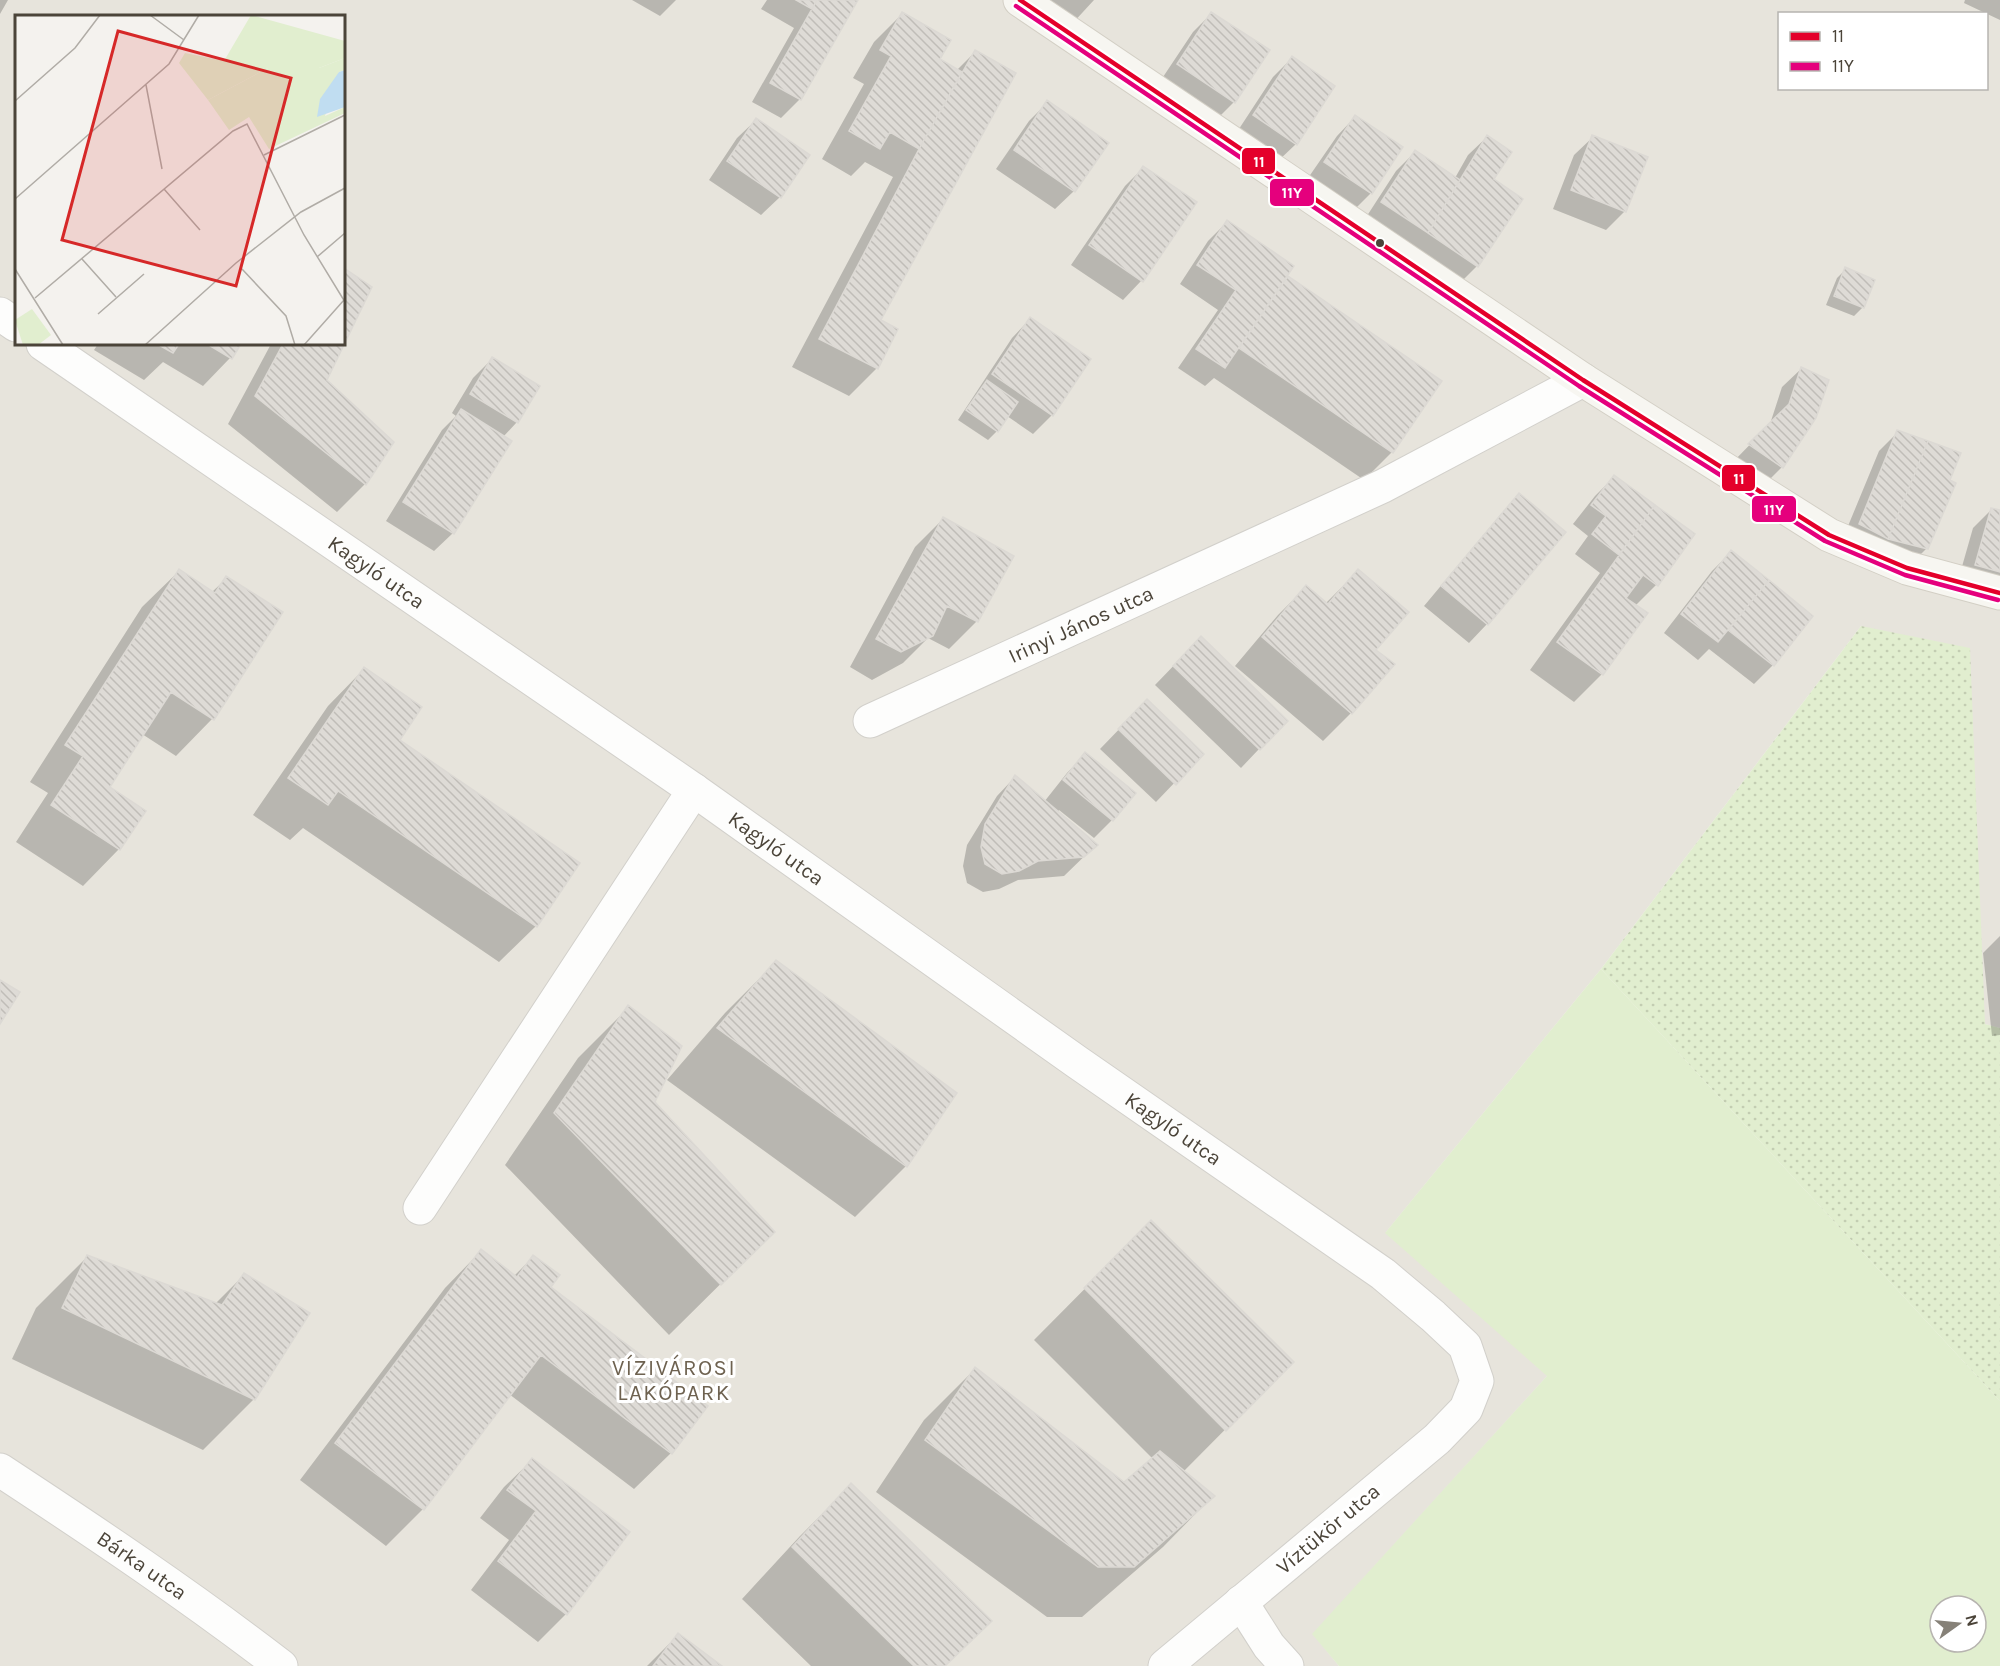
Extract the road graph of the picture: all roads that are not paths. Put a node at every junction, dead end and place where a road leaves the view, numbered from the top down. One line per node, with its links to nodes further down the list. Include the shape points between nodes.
1 (1020, 0): 5 (main road)
2 (0, 314): 3 (street)
3 (15, 324)
4 (44, 345): 8 (street, Kagyló utca)
5 (1583, 380): 6 (main road, via 1829,535 1907,568); 7 (street, Irinyi János utca, via 1383,486)
6 (2000, 593)
7 (870, 721)
8 (694, 790): 9 (street); 10 (street, Kagyló utca, via 1383,1274 1465,1346)
9 (420, 1208)
10 (1477, 1381): 12 (street, Víztükör utca, via 1466,1408 1437,1439)
11 (0, 1470): 13 (street, Bárka utca, via 211,1612)
12 (1241, 1602): 14 (street, Víztükör utca); 15 (street)
13 (281, 1666)
14 (1166, 1666)
15 (1287, 1666)

